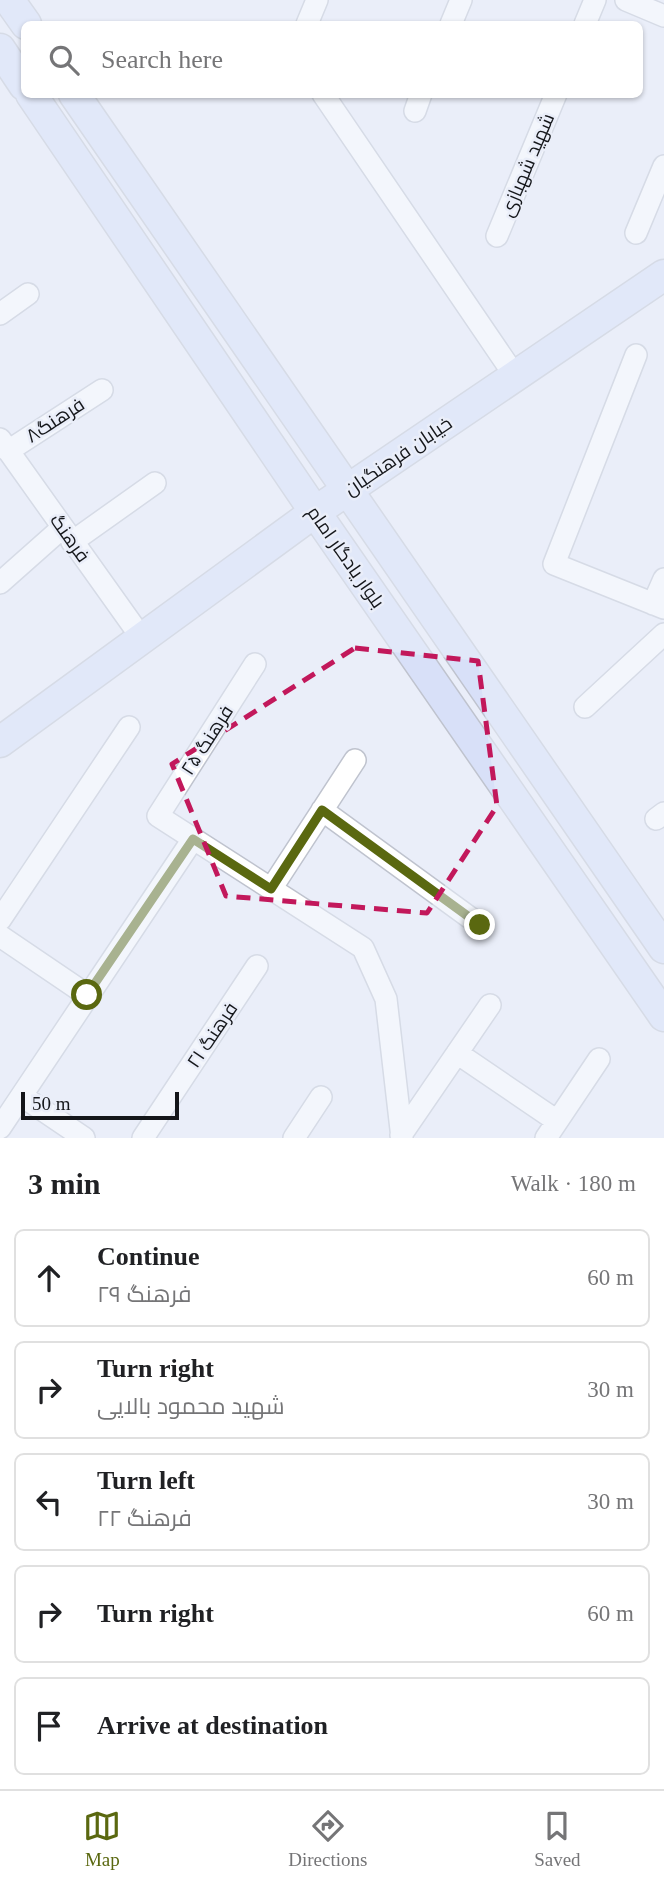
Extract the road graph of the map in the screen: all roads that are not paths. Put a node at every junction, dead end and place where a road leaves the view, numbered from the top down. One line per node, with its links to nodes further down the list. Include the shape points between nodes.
1 (9, 0): 7 (main road)
2 (317, 0): 8 (street)
3 (461, 0): 9 (street)
4 (595, 0): 10 (street)
5 (626, 0): 6 (street)
6 (664, 16)
7 (24, 21)
8 (308, 21)
9 (451, 21)
10 (586, 21)
11 (0, 49): 12 (main road)
12 (21, 80)
13 (34, 98): 29 (main road, بلوار یادگار امام)
14 (77, 98): 28 (main road, بلوار یادگار امام)
15 (326, 98): 24 (street)
16 (554, 98): 19 (street, شهید شهبازی)
17 (664, 166): 18 (street)
18 (636, 233)
19 (498, 236)
20 (664, 275): 24 (main road, خیابان فرهنگیان)
21 (28, 294): 22 (street)
22 (0, 314)
23 (636, 355): 33 (street, via 554,564)
24 (515, 376): 28 (main road, خیابان فرهنگیان)
25 (102, 390): 26 (street, فرهنگ۸)
26 (4, 445): 30 (street, فرهنگ)
27 (155, 483): 30 (street)
28 (347, 491): 29 (main road, خیابان فرهنگیان); 47 (main road, بلوار یادگار امام)
29 (315, 512): 35 (main road, خیابان فرهنگیان); 51 (main road, بلوار یادگار امام)
30 (67, 535): 32 (street); 35 (street, فرهنگ)
31 (664, 579): 33 (street)
32 (0, 583)
33 (659, 606)
34 (664, 634): 37 (street)
35 (141, 637): 39 (main road, خیابان فرهنگیان)
36 (255, 664): 42 (street, فرهنگ ۲۵, via 158,816)
37 (585, 707)
38 (130, 727): 44 (street)
39 (0, 742)
40 (355, 760): 41 (street)
41 (322, 810): 43 (street); 45 (street)
42 (193, 839): 43 (street); 49 (street)
43 (271, 889): 58 (street, via 363,948 386,999)
44 (0, 920)
45 (480, 925)
46 (0, 936): 49 (street)
47 (664, 948)
48 (257, 966): 60 (street, فرهنگ ۲۱)
49 (87, 995): 54 (street)
50 (490, 1005): 52 (street)
51 (664, 1016)
52 (457, 1053): 57 (street); 58 (street)
53 (599, 1059): 57 (street)
54 (22, 1096): 56 (street); 59 (street)
55 (321, 1097): 61 (street)
56 (0, 1128)
57 (552, 1130)
58 (402, 1136)
59 (84, 1138)
60 (143, 1138)
61 (294, 1138)

